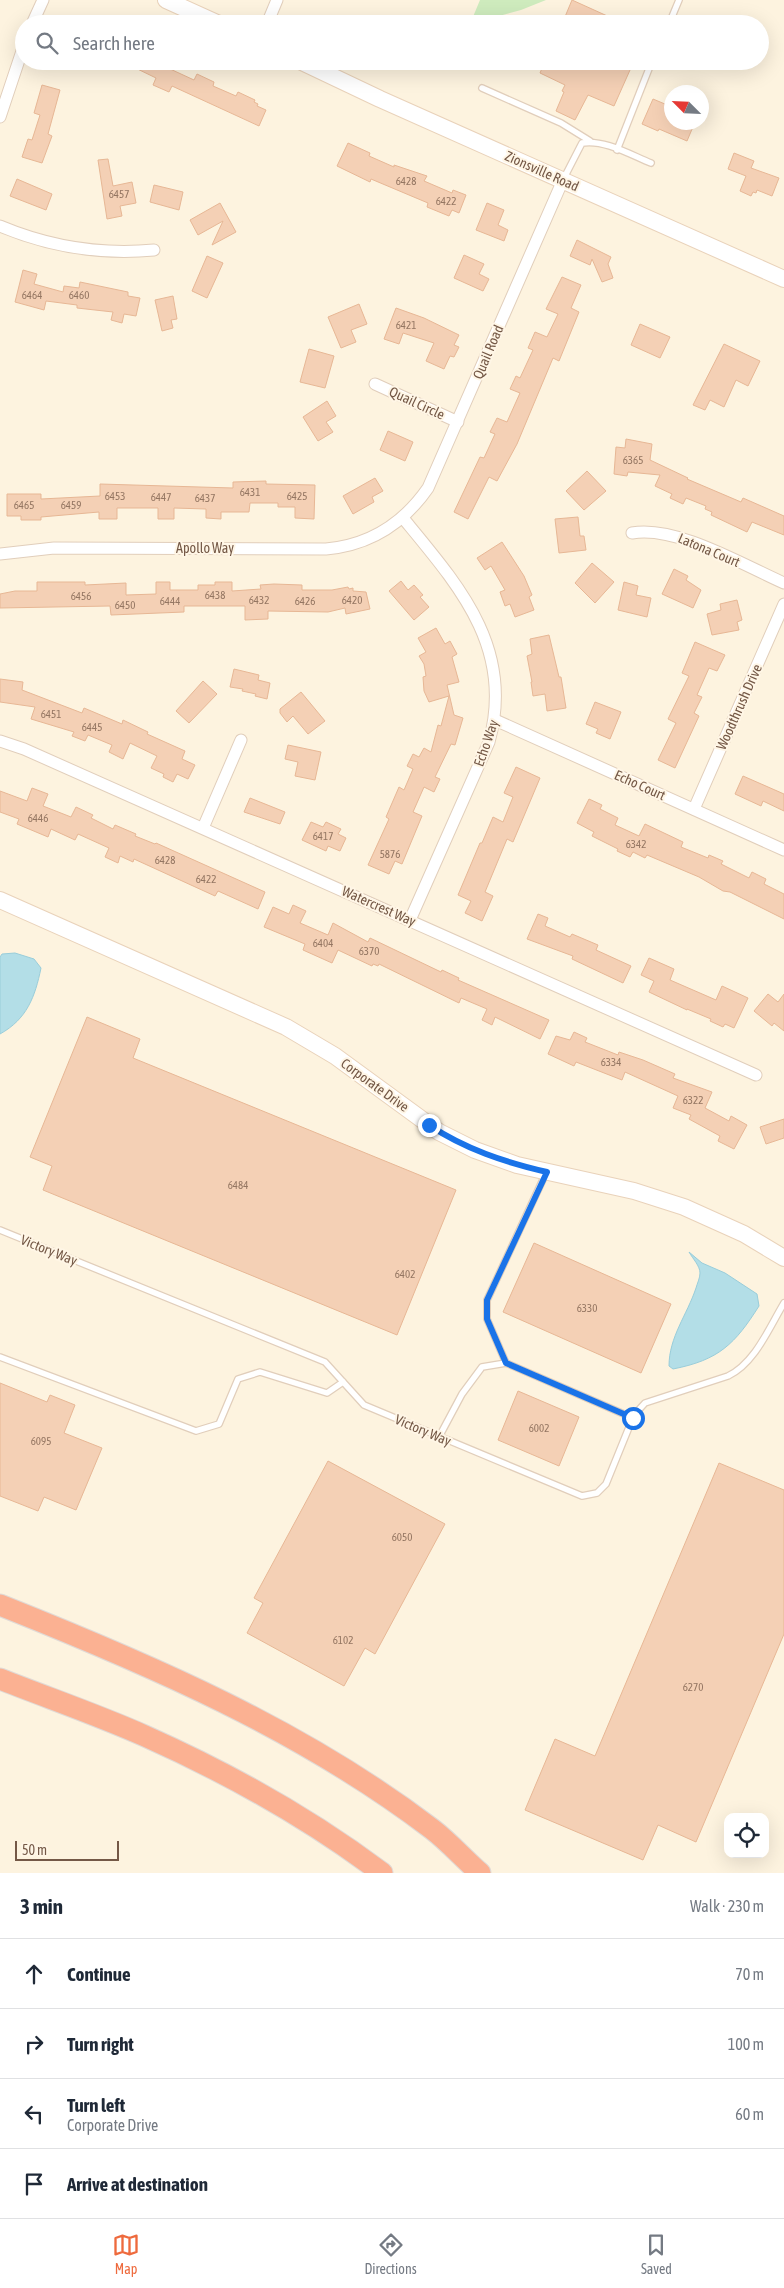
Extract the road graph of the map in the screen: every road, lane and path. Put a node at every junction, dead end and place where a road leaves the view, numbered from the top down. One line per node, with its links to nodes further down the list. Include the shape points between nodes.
1 (43, 0): 5 (street)
2 (166, 0): 6 (street)
3 (277, 0): 7 (street)
4 (680, 0): 8 (lane)
5 (36, 15)
6 (199, 15)
7 (271, 15)
8 (673, 15)
9 (16, 70): 13 (street)
10 (320, 70): 17 (street, Zionsville Road)
11 (648, 70): 15 (lane)
12 (482, 88): 14 (lane, via 561,123)
13 (0, 117)
14 (590, 141): 15 (lane); 17 (lane, via 582,143)
15 (617, 150): 16 (lane)
16 (651, 163)
17 (563, 180): 20 (street, Zionsville Road); 22 (street, Quail Road)
18 (0, 226): 19 (street, via 33,239 76,249)
19 (154, 250)
20 (784, 279)
21 (375, 384): 22 (street, Quail Circle)
22 (458, 422): 23 (street, Quail Road, via 428,488)
23 (403, 518): 25 (street, Apollo Way, via 370,539 332,548 54,548); 28 (street, Echo Way, via 456,584 473,612 486,642 492,668 497,696)
24 (632, 533): 26 (street, Latona Court, via 651,531 676,536)
25 (0, 554)
26 (784, 583)
27 (784, 604): 31 (street, Woodthrush Drive)
28 (495, 720): 31 (street, Echo Court); 35 (street, Echo Way, via 489,742)
29 (241, 740): 32 (street)
30 (0, 741): 32 (street, Watercrest Way)
31 (694, 809): 33 (street, Echo Court)
32 (203, 828): 35 (street, Watercrest Way)
33 (784, 850)
34 (0, 900): 37 (street, Corporate Drive, via 286,1027 335,1056 456,1142 499,1160)
35 (410, 920): 36 (street, Watercrest Way)
36 (756, 1075)
37 (547, 1172): 39 (street, Corporate Drive, via 634,1191 684,1207 744,1234); 42 (lane, via 487,1300 487,1319)
38 (0, 1230): 43 (lane, Victory Way, via 325,1362)
39 (784, 1258)
40 (784, 1303): 44 (lane, Victory Way, via 744,1366 728,1376 645,1403)
41 (0, 1357): 43 (lane, via 196,1431 219,1424 238,1379 260,1372 327,1394)
42 (506, 1363): 44 (lane); 45 (lane, via 482,1367 462,1394)
43 (343, 1382): 45 (lane, Victory Way, via 364,1405)
44 (633, 1418): 45 (lane, Victory Way, via 606,1484 597,1493 585,1496)
45 (439, 1437)
46 (0, 1605): 49 (highway, via 160,1671 260,1721 308,1748 434,1830)
47 (0, 1678): 48 (highway, via 145,1736 231,1779 305,1822)
48 (382, 1873)
49 (480, 1873)

